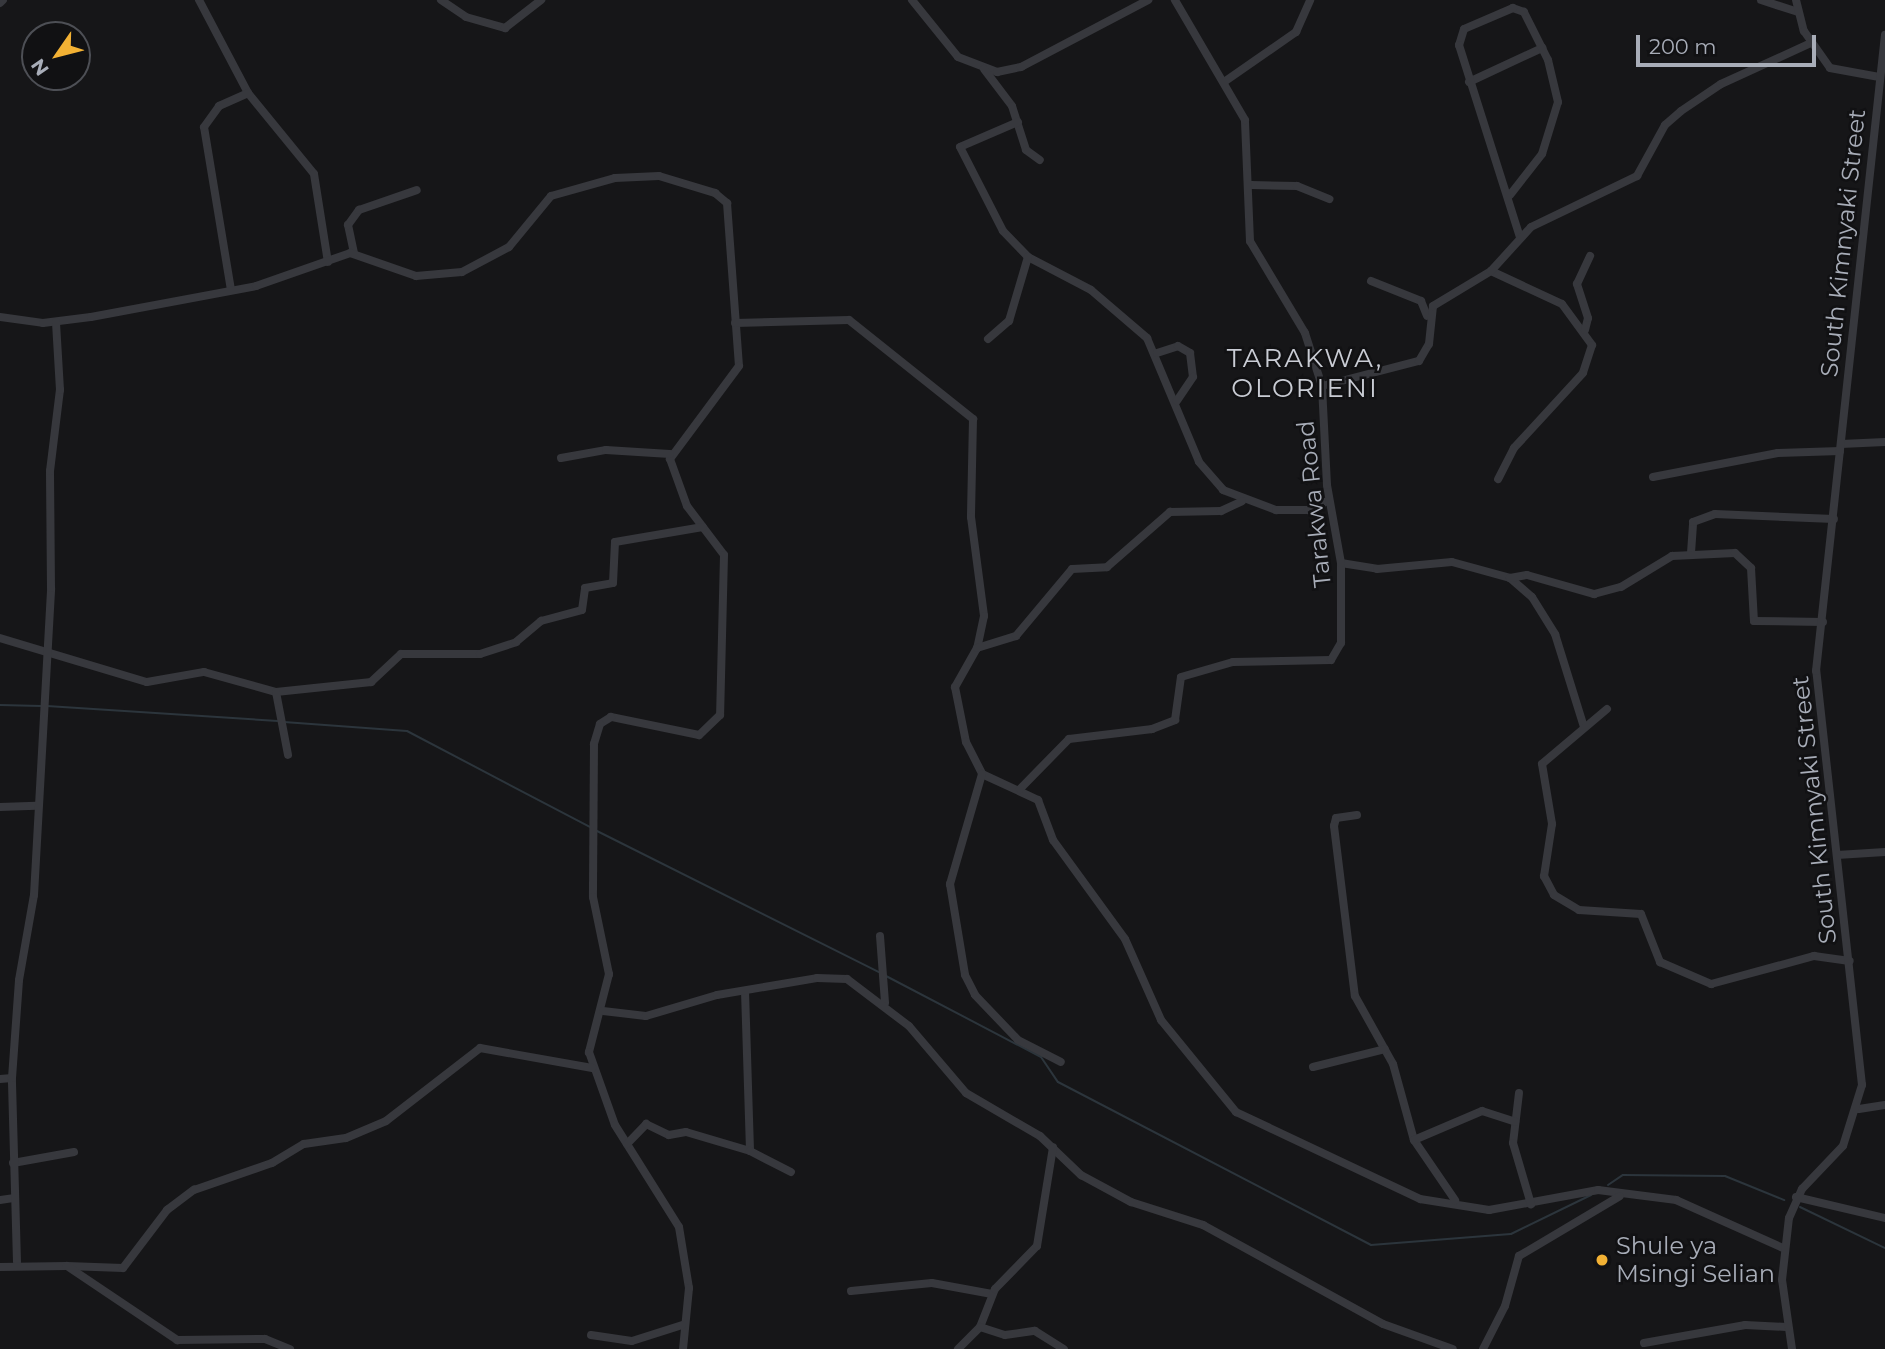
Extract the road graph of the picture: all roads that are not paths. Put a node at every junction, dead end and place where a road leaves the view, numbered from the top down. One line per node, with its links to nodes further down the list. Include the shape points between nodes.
1 (200, 0): 18 (street)
2 (440, 0): 3 (street, via 466,17 505,28)
3 (541, 0)
4 (912, 0): 14 (street, via 952,51)
5 (1148, 0): 14 (street, via 1021,67)
6 (1175, 0): 16 (street, Tarakwa Road)
7 (1310, 0): 16 (street, via 1296,32)
8 (1761, 0): 10 (street)
9 (1796, 0): 10 (street)
10 (1798, 12): 12 (street)
11 (1885, 35): 15 (street, South Kimnyaki Street)
12 (1811, 43): 15 (street, via 1839,74); 25 (street, via 1721,83 1665,125 1651,159 1626,184 1545,219)
13 (1542, 48): 17 (street); 17 (street, via 1519,8 1464,29 1459,45); 23 (street, via 1556,86 1556,117 1532,173)
14 (984, 69): 19 (street)
15 (1881, 74): 43 (street, South Kimnyaki Street)
16 (1224, 82): 21 (street, Tarakwa Road, via 1245,120)
17 (1469, 82): 23 (street)
18 (248, 93): 29 (street, via 314,174); 32 (street, via 219,106 204,127)
19 (1018, 122): 20 (street, via 1026,150); 28 (street, via 965,140 959,151 996,219)
20 (1040, 160)
21 (1251, 185): 24 (street, via 1297,186); 40 (street, Tarakwa Road, via 1252,249 1305,333)
22 (417, 190): 26 (street, via 359,210 348,225)
23 (1510, 195): 25 (street)
24 (1329, 199)
25 (1520, 237): 30 (street)
26 (354, 253): 29 (street); 36 (street, via 416,276 462,272 509,247 551,196 615,178 659,176 715,193 727,203)
27 (1590, 256): 37 (street, via 1577,284 1588,318)
28 (1028, 257): 38 (street, via 1009,321); 39 (street, via 1091,290)
29 (328, 262): 32 (street)
30 (1491, 271): 33 (street, via 1439,301); 37 (street, via 1562,304)
31 (1371, 281): 33 (street, via 1421,301)
32 (231, 290): 35 (street)
33 (1427, 316): 40 (street, via 1429,344 1419,361)
34 (0, 317): 35 (street)
35 (56, 322): 58 (street, via 60,390 50,471)
36 (735, 323): 44 (street, via 736,374); 57 (street, via 849,320 973,419 971,517 984,615)
37 (1585, 330): 47 (street, via 1592,352 1583,373 1522,438)
38 (988, 339)
39 (1157, 353): 41 (street); 41 (street, via 1178,346 1190,353 1193,377)
40 (1322, 386): 48 (street, Tarakwa Road)
41 (1177, 401): 49 (street, via 1199,462)
42 (1885, 442): 43 (street)
43 (1840, 448): 46 (street, via 1771,454); 50 (street, South Kimnyaki Street)
44 (670, 454): 45 (street, via 606,450); 51 (street, via 680,491)
45 (561, 458)
46 (1653, 477)
47 (1498, 480)
48 (1329, 500): 49 (street, via 1289,511); 53 (street, Tarakwa Road)
49 (1242, 501): 57 (street, via 1217,512 1170,512 1107,567 1072,569 1016,636)
50 (1834, 519): 52 (street, via 1715,514 1693,522); 55 (street, South Kimnyaki Street)
51 (703, 527): 59 (street, via 615,542 613,583 585,588 582,610 541,621 491,651 401,654 371,682); 74 (street, via 724,555 719,610 724,679 715,725 699,735 622,715 596,732 592,881 608,958)
52 (1691, 553): 54 (street, via 1594,594 1527,575); 55 (street, via 1735,553 1749,560 1754,621)
53 (1341, 563): 54 (street, via 1377,569 1452,562); 64 (street, Tarakwa Road, via 1343,623 1335,659 1233,662 1181,677 1175,720 1152,729 1069,739)
54 (1510, 578): 61 (street, via 1532,597 1555,634)
55 (1823, 622): 69 (street, South Kimnyaki Street, via 1816,701)
56 (0, 638): 58 (street)
57 (977, 648): 63 (street, via 954,696)
58 (46, 649): 59 (street, via 146,682 212,672); 65 (street)
59 (276, 692): 62 (street)
60 (1607, 709): 61 (street)
61 (1584, 727): 71 (street, via 1542,764 1552,824 1544,876 1554,895 1578,910 1641,914 1660,962 1711,984 1814,956)
62 (288, 754)
63 (982, 774): 64 (street); 76 (street, via 950,884 965,975 975,995 1018,1040)
64 (1020, 789): 96 (street, via 1038,800 1053,840 1115,920 1161,1020 1236,1112 1406,1193)
65 (36, 806): 66 (street); 79 (street, via 34,895 19,980)
66 (0, 807)
67 (1357, 815): 75 (street, via 1336,818 1334,826 1342,932 1359,1012)
68 (1885, 852): 69 (street)
69 (1837, 855): 71 (street, South Kimnyaki Street)
70 (880, 936): 73 (street)
71 (1850, 961): 83 (street, South Kimnyaki Street, via 1861,1041)
72 (745, 991): 73 (street, via 830,977 858,984); 74 (street, via 646,1016); 89 (street)
73 (885, 1003): 87 (street, via 966,1093)
74 (603, 1011): 78 (street, via 589,1044)
75 (1385, 1049): 77 (street); 85 (street)
76 (1061, 1062)
77 (1312, 1067)
78 (592, 1068): 86 (street); 101 (street, via 480,1048 386,1121 346,1138 304,1144 272,1163 194,1190 167,1210 123,1268)
79 (12, 1078): 80 (street); 90 (street)
80 (0, 1079)
81 (1519, 1093): 84 (street)
82 (1885, 1105): 83 (street)
83 (1859, 1110): 93 (street, South Kimnyaki Street, via 1843,1146)
84 (1514, 1122): 85 (street, via 1482,1111); 97 (street, via 1513,1143)
85 (1414, 1140): 96 (street)
86 (627, 1144): 89 (street, via 646,1124 669,1135 686,1132); 105 (street, via 679,1227 689,1288)
87 (1053, 1147): 104 (street, via 1037,1245); 115 (street, via 1081,1175 1119,1196 1203,1225 1315,1281 1367,1316)
88 (74, 1152): 90 (street)
89 (750, 1152): 91 (street)
90 (13, 1163): 94 (street)
91 (791, 1172)
92 (1620, 1195): 97 (street, via 1598,1190); 99 (street, via 1688,1203); 116 (street, via 1519,1256 1505,1306)
93 (1796, 1197): 98 (street); 99 (street, South Kimnyaki Street)
94 (15, 1198): 95 (street); 100 (street)
95 (0, 1200)
96 (1455, 1200): 97 (street, via 1489,1210)
97 (1531, 1204)
98 (1885, 1218)
99 (1783, 1248): 107 (street, South Kimnyaki Street)
100 (17, 1262): 101 (street); 102 (street)
101 (67, 1266): 110 (street, via 170,1337)
102 (0, 1267)
103 (851, 1291): 104 (street, via 932,1283)
104 (992, 1294): 106 (street)
105 (682, 1325): 108 (street, via 632,1341); 112 (street)
106 (979, 1327): 113 (street); 114 (street, via 1005,1335 1035,1331)
107 (1786, 1327): 109 (street, via 1745,1325); 117 (street, South Kimnyaki Street)
108 (591, 1335)
109 (1644, 1343)
110 (266, 1344): 111 (street)
111 (290, 1349)
112 (683, 1349)
113 (958, 1349)
114 (1064, 1349)
115 (1453, 1349)
116 (1483, 1349)
117 (1791, 1349)

